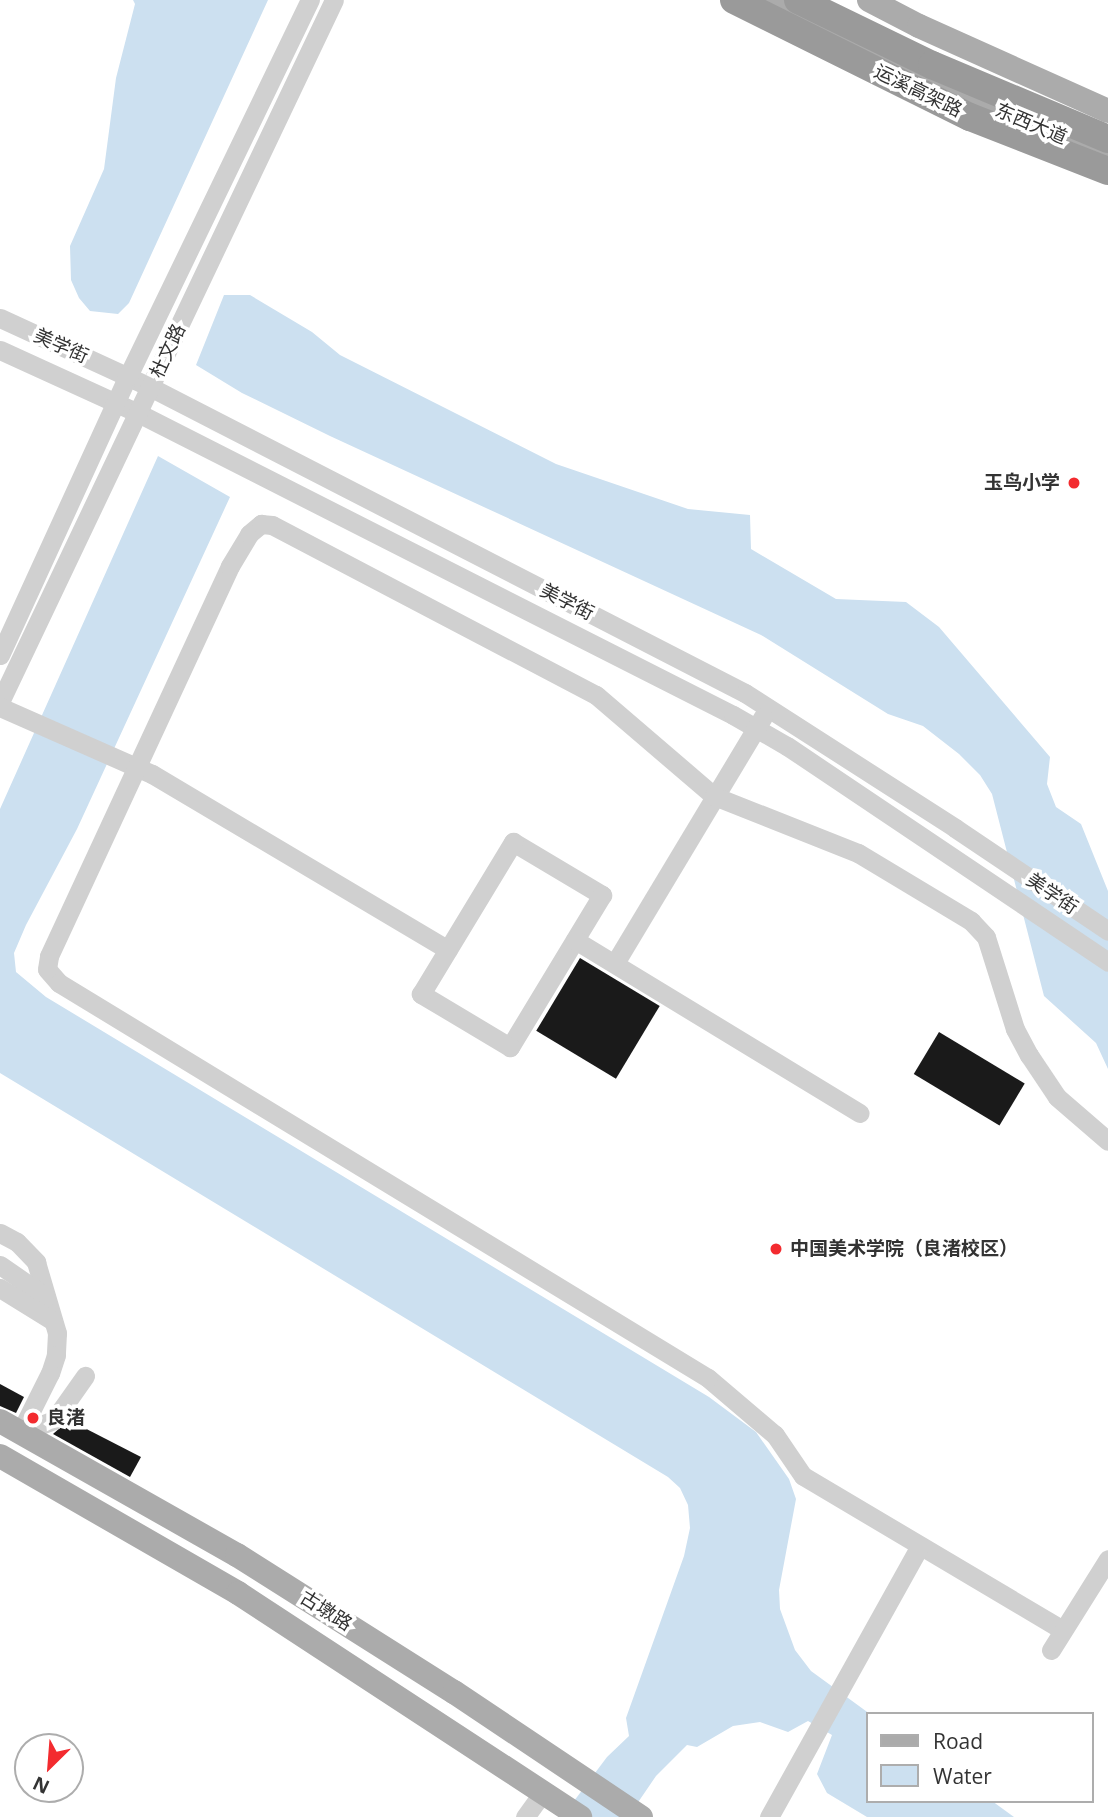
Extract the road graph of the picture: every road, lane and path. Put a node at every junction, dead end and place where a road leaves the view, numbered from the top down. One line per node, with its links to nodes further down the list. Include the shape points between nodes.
1 (310, 0): 13 (street, 杜文路)
2 (334, 0): 14 (street, 杜文路)
3 (734, 0): 10 (highway, 运溪高架路, via 970,117)
4 (765, 0): 9 (main road, 东西大道, via 937,84)
5 (798, 0): 8 (highway, 运溪高架路, via 932,65)
6 (869, 0): 7 (main road)
7 (1108, 111)
8 (1108, 139)
9 (1108, 156)
10 (1108, 171)
11 (0, 318): 13 (street, 美学街)
12 (0, 350): 15 (street, 美学街)
13 (128, 376): 14 (street, 美学街); 15 (street, 杜文路)
14 (150, 387): 16 (street, 杜文路); 19 (street, 美学街)
15 (116, 403): 16 (street, 美学街); 17 (street, 杜文路)
16 (138, 413): 18 (street, 杜文路); 20 (street, 美学街)
17 (0, 655)
18 (0, 704): 21 (street)
19 (769, 708): 20 (street); 23 (street, 美学街)
20 (756, 728): 22 (street); 26 (street, 美学街)
21 (137, 768): 22 (street, via 230,566 249,534 261,524 289,533 596,695); 25 (street); 38 (street, via 49,956 51,977 708,1378 775,1435 803,1476)
22 (714, 796): 27 (street); 29 (street, via 858,853 981,929 1015,1029 1029,1055 1057,1097)
23 (1108, 931)
24 (575, 940): 25 (street, via 510,1047 422,993); 25 (street, via 602,895 513,842); 27 (street)
25 (448, 950)
26 (1108, 962)
27 (615, 963): 28 (street)
28 (860, 1113)
29 (1108, 1141)
30 (0, 1233): 33 (street, via 17,1242 36,1262)
31 (0, 1265): 33 (street)
32 (0, 1288): 34 (street)
33 (46, 1297): 34 (street)
34 (53, 1321): 36 (street, via 56,1354)
35 (85, 1376): 36 (street, via 54,1420)
36 (10, 1427): 43 (main road, 古墩路, via 237,1555)
37 (0, 1456): 42 (main road, 古墩路, via 237,1593)
38 (920, 1546): 40 (street); 45 (street)
39 (1108, 1559): 40 (street, via 1074,1616)
40 (1061, 1629): 41 (street)
41 (1051, 1650)
42 (561, 1805): 44 (street)
43 (636, 1814)
44 (525, 1817)
45 (769, 1817)

